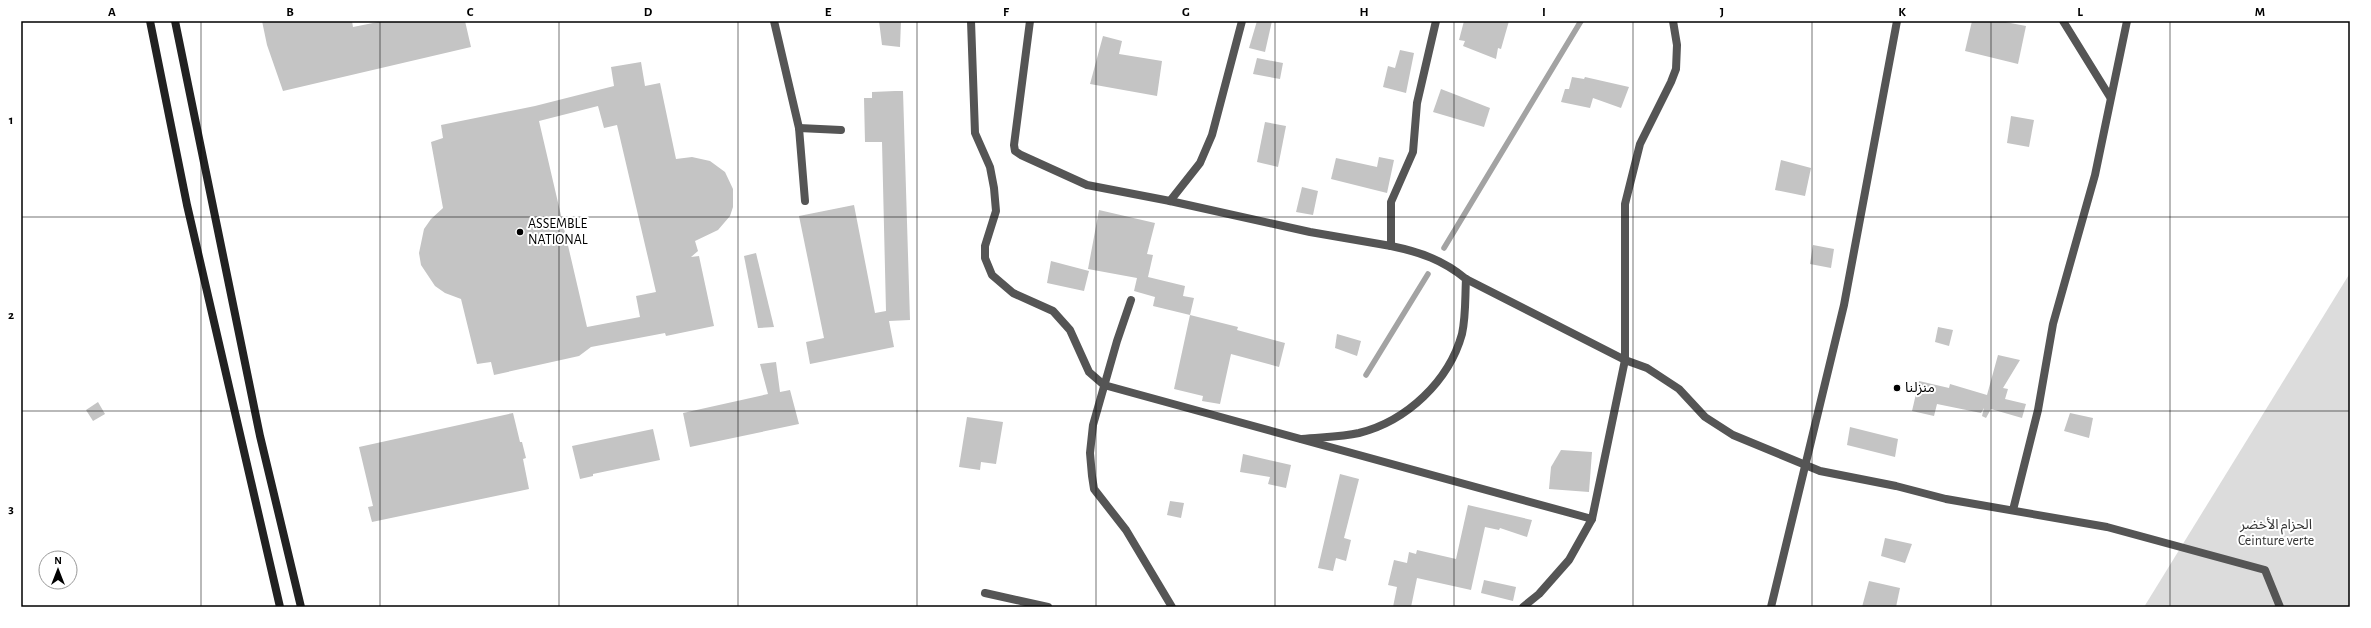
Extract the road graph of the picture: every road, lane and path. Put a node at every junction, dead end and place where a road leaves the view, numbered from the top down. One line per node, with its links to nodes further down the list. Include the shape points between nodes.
1 (150, 21): 27 (main road, via 187,205)
2 (175, 21): 28 (main road, via 260,436)
3 (774, 21): 13 (street)
4 (972, 21): 21 (street, via 975,133 990,166 996,211 984,258 992,275 1013,293 1053,311 1070,330 1089,372)
5 (1030, 21): 16 (street, via 1015,151 1087,185)
6 (1242, 21): 16 (street, via 1212,135 1200,164)
7 (1436, 21): 17 (street, via 1417,103 1413,152 1391,202)
8 (1673, 21): 20 (street, via 1677,45 1676,69 1640,144 1625,204)
9 (1897, 21): 23 (street, via 1844,305)
10 (2063, 21): 12 (street)
11 (2127, 21): 12 (street)
12 (2110, 97): 24 (street, via 2095,175 2053,324 2038,410)
13 (799, 128): 14 (street); 15 (street)
14 (841, 130)
15 (805, 201)
16 (1170, 201): 17 (street, via 1310,232)
17 (1391, 246): 18 (street, via 1430,256 1451,267)
18 (1466, 279): 20 (street); 22 (street, via 1462,333 1447,369 1432,388 1417,402 1383,424 1359,433)
19 (1131, 300): 21 (street)
20 (1625, 360): 23 (street, via 1647,368 1679,389 1705,417 1733,435); 25 (street)
21 (1104, 385): 22 (street); 30 (street, via 1093,425 1090,453 1094,489 1126,530)
22 (1297, 440): 25 (street)
23 (1805, 466): 24 (street, via 1946,499); 32 (street)
24 (2013, 510): 33 (street, via 2107,527 2265,570)
25 (1592, 519): 31 (street, via 1569,560 1539,594)
26 (985, 594): 29 (street)
27 (280, 607)
28 (301, 607)
29 (1048, 607)
30 (1172, 607)
31 (1523, 607)
32 (1772, 607)
33 (2280, 607)

